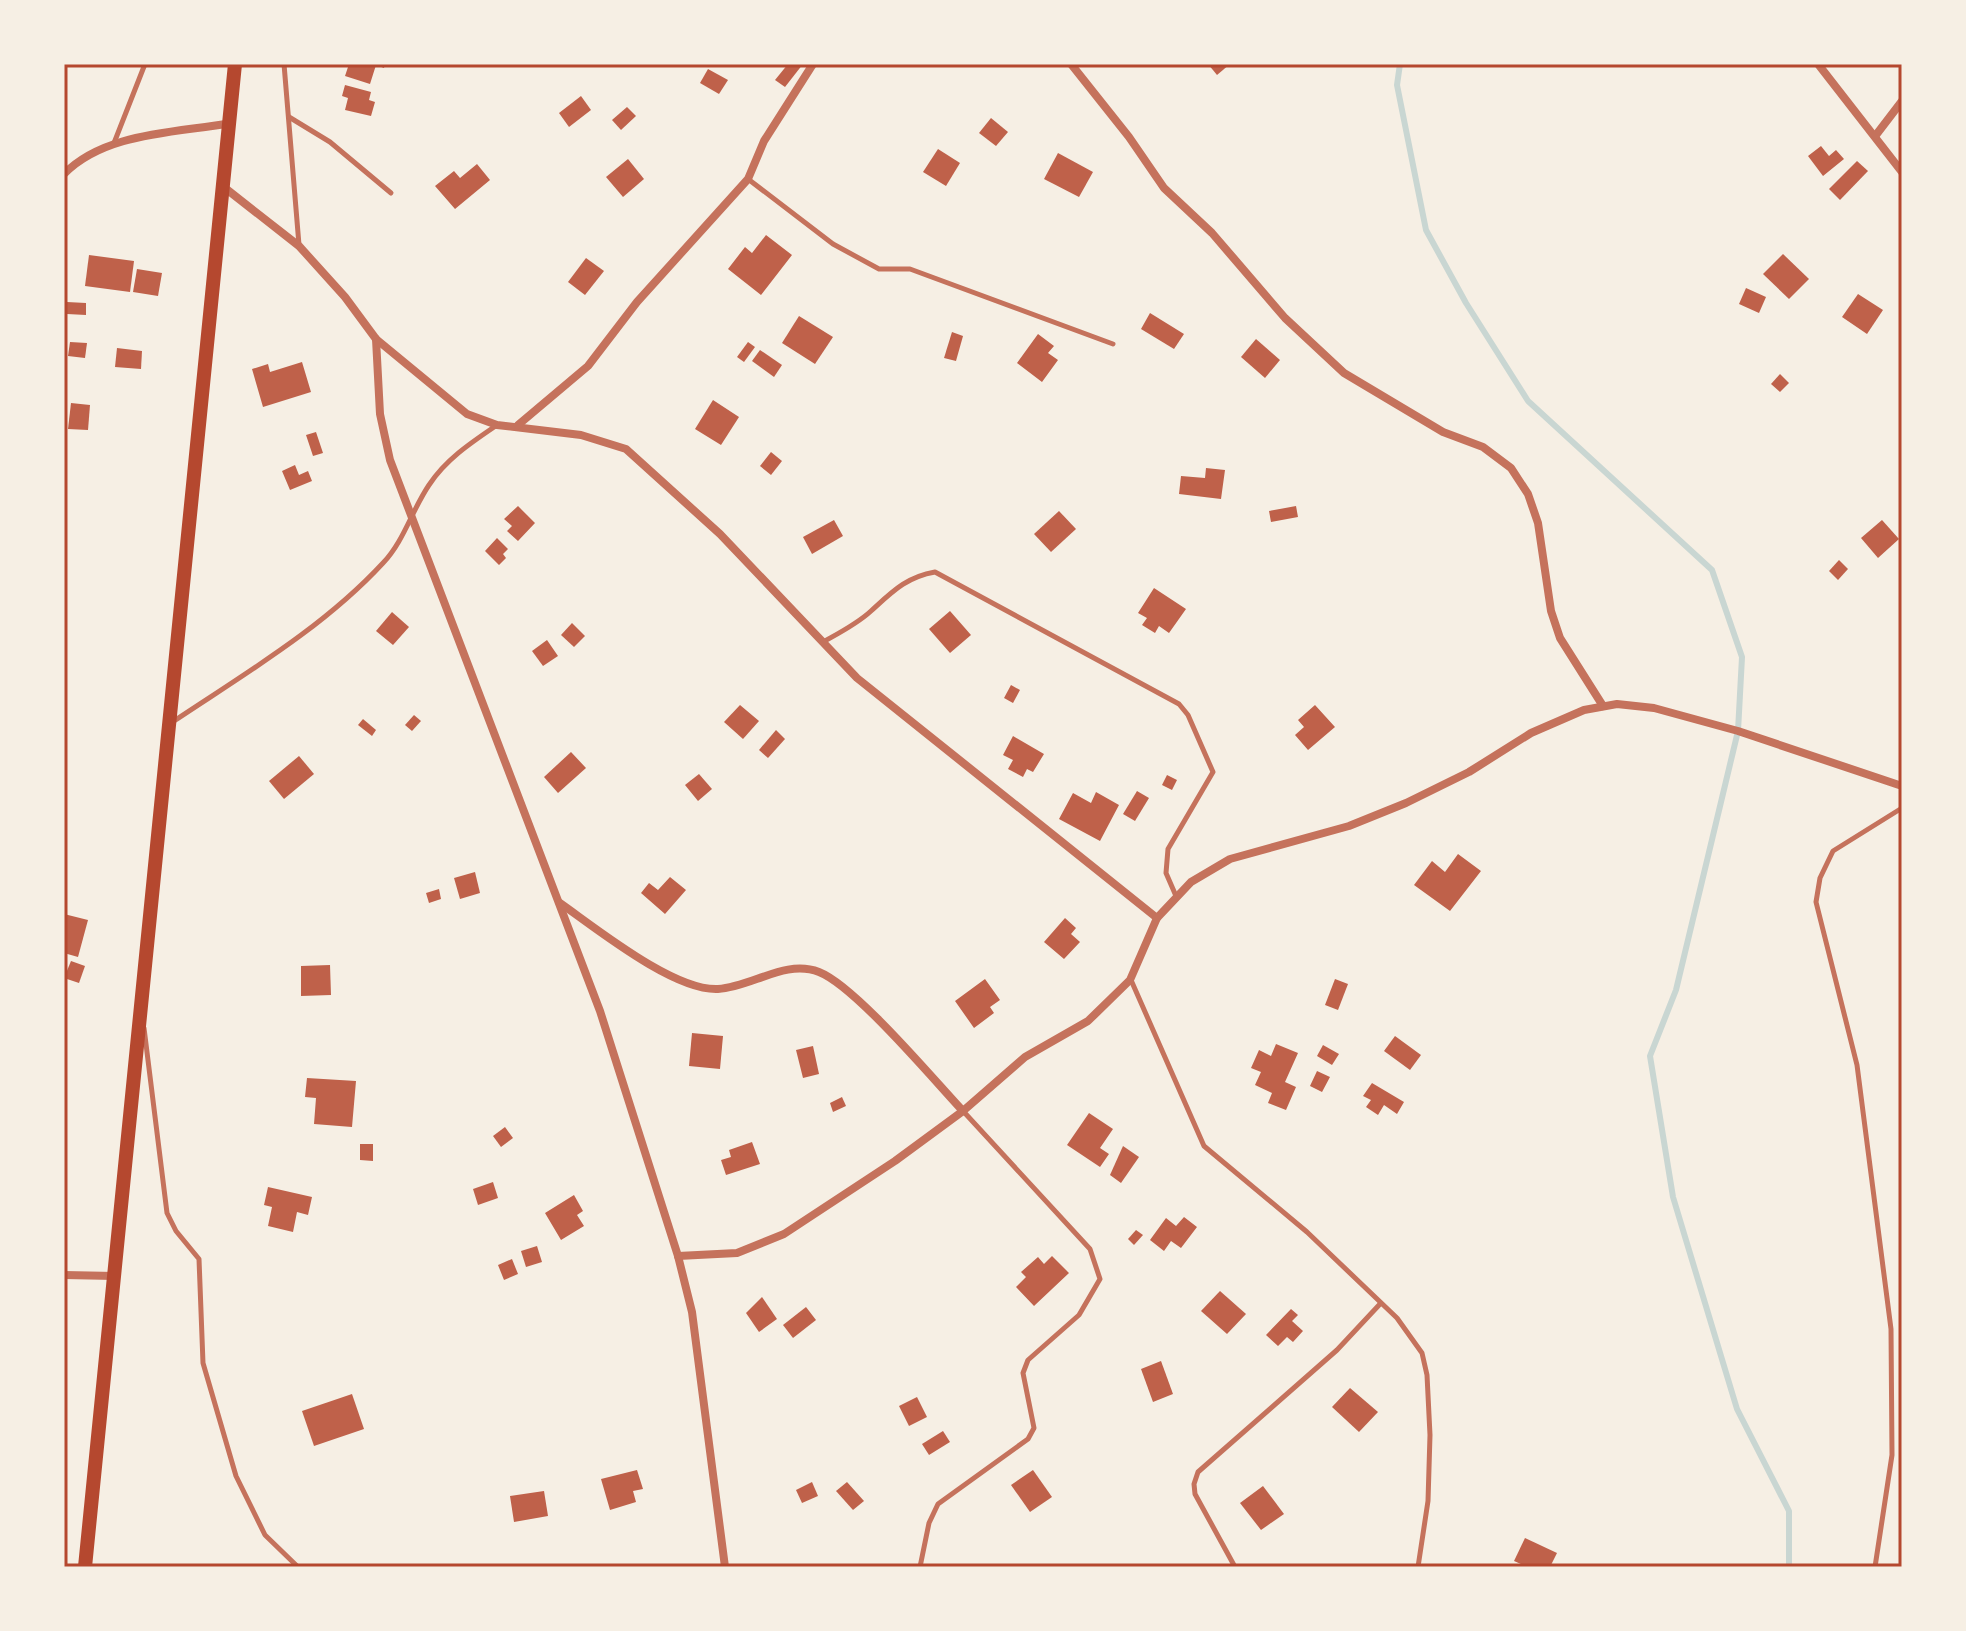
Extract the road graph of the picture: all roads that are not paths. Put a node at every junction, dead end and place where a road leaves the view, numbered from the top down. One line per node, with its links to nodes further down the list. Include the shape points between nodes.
1 (145, 64): 11 (lane)
2 (235, 64): 9 (main road)
3 (284, 64): 8 (lane)
4 (813, 64): 14 (street, via 764,141)
5 (1071, 64): 24 (street, via 1164,188 1344,373 1443,432 1483,447 1511,468 1538,523 1560,638)
6 (1818, 64): 10 (street)
7 (1902, 101): 10 (street)
8 (288, 116): 16 (lane, via 330,142); 17 (lane)
9 (232, 123): 11 (street); 15 (main road)
10 (1876, 135): 12 (street)
11 (114, 143): 13 (street, via 77,161)
12 (1902, 172)
13 (64, 174)
14 (748, 179): 19 (lane, via 833,244 879,269 910,269); 21 (street, via 637,302 588,366)
15 (225, 188): 17 (street); 25 (main road)
16 (391, 193)
17 (299, 246): 18 (street)
18 (376, 339): 20 (street, via 467,414); 22 (street, via 380,414)
19 (1113, 344)
20 (497, 425): 21 (street); 22 (lane, via 453,457 429,484)
21 (518, 425): 23 (street, via 626,449 720,534)
22 (410, 519): 25 (lane, via 398,545 362,585 272,656); 29 (street)
23 (822, 643): 28 (lane, via 861,619 891,590 916,575 935,572 1179,704 1213,772 1168,849 1166,873); 30 (street, via 857,678)
24 (1603, 706): 26 (street, via 1654,708); 28 (street, via 1531,733 1406,803 1349,826 1230,859)
25 (170, 724): 32 (main road)
26 (1902, 786)
27 (1902, 808): 44 (lane, via 1833,851 1816,902 1857,1065 1891,1329 1892,1455)
28 (1176, 896): 30 (street)
29 (560, 903): 33 (street, via 638,957 699,988 743,985 787,969 822,973 864,1007); 34 (street)
30 (1157, 918): 31 (street)
31 (1130, 980): 33 (street, via 1088,1021 1025,1057); 37 (lane, via 1204,1146 1307,1232)
32 (142, 1012): 36 (main road); 39 (lane, via 167,1213 199,1259 203,1363 222,1439 265,1535)
33 (963, 1111): 34 (street, via 784,1234 737,1253); 41 (lane, via 1090,1249 1100,1279 1079,1315 1028,1360 1023,1373 1034,1428 1028,1439 938,1504)
34 (678, 1256): 40 (street, via 692,1312)
35 (64, 1275): 36 (street)
36 (115, 1276): 38 (main road)
37 (1380, 1304): 42 (lane, via 1337,1350 1198,1472 1195,1494); 43 (lane, via 1412,1336 1427,1375 1428,1501)
38 (85, 1567)
39 (298, 1567)
40 (725, 1567)
41 (920, 1567)
42 (1235, 1567)
43 (1418, 1567)
44 (1875, 1567)

